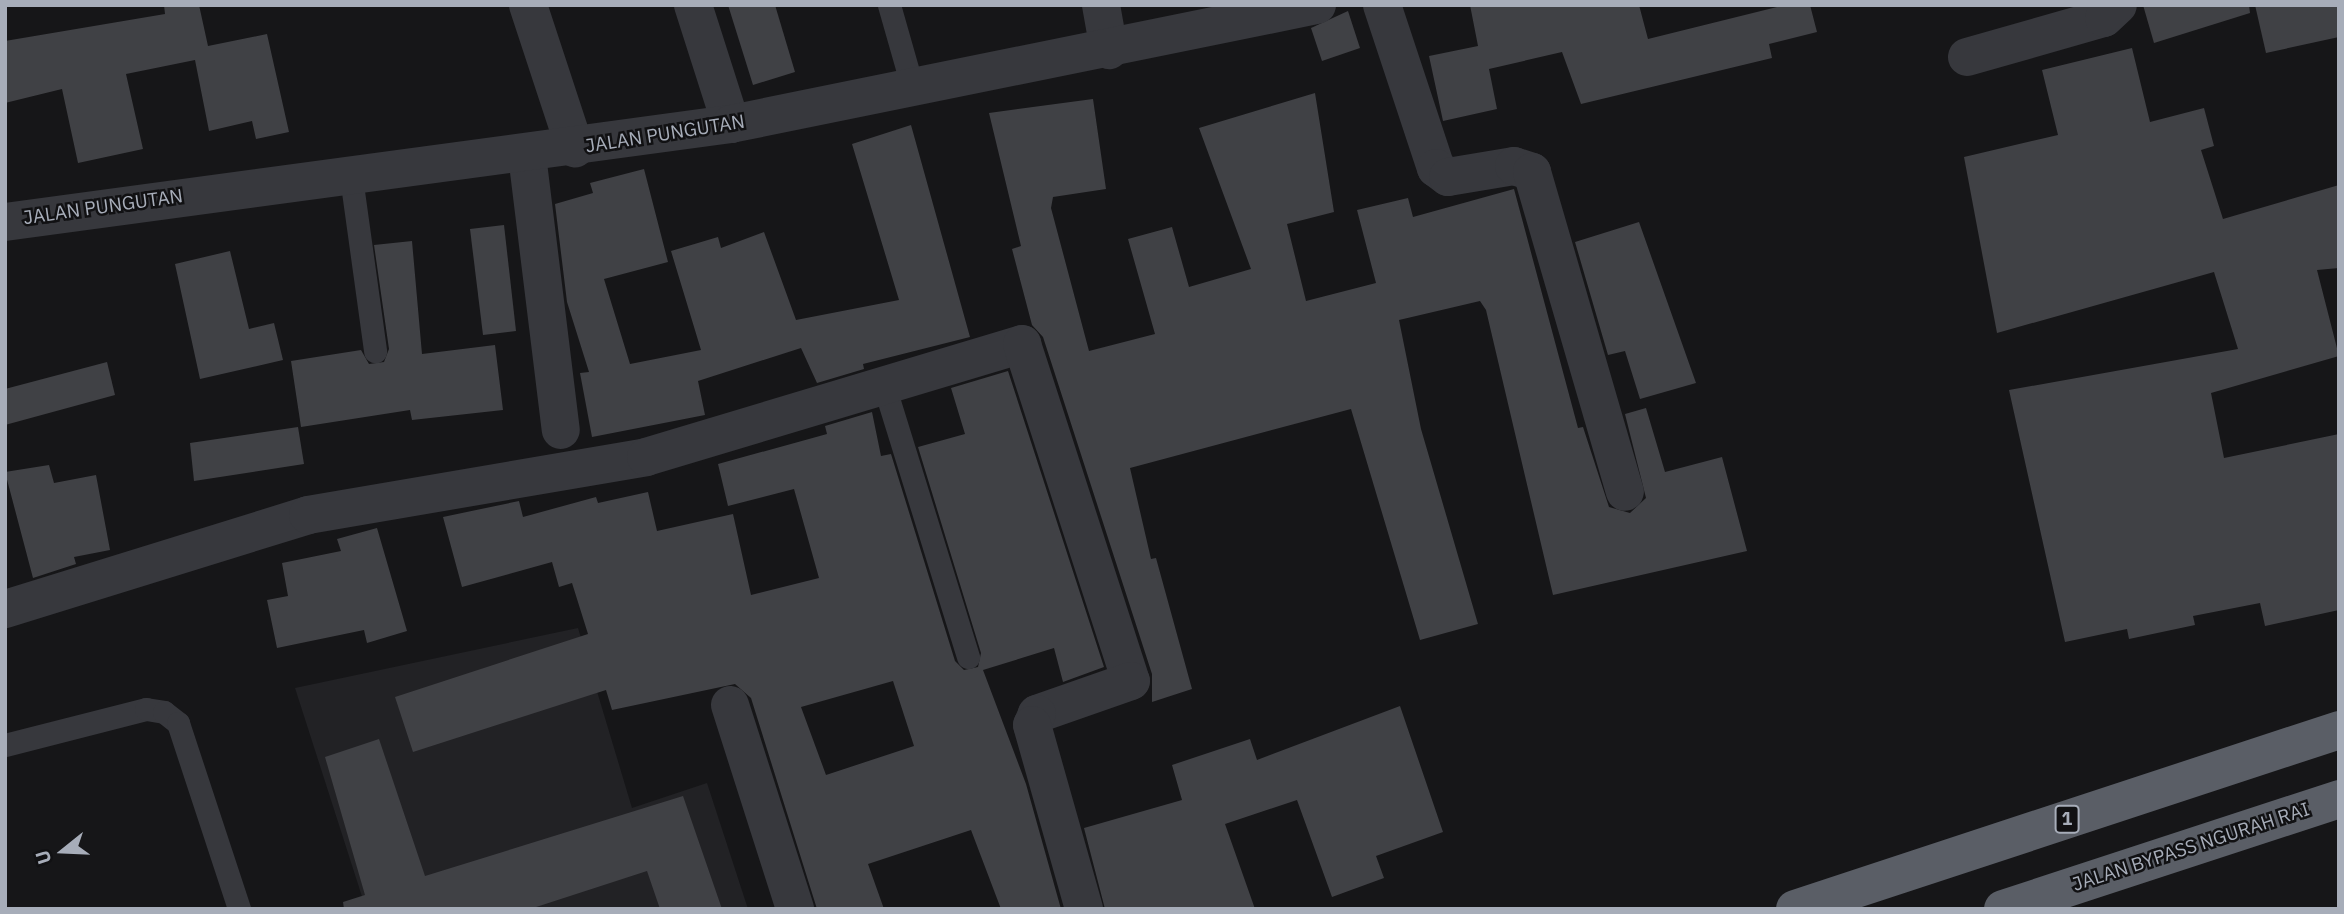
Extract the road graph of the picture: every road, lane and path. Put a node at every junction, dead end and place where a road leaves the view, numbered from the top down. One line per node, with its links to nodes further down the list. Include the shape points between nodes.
1 (528, 5): 13 (street)
2 (693, 5): 12 (street)
3 (889, 5): 11 (lane)
4 (1101, 5): 9 (street)
5 (1317, 5): 8 (street, JALAN PUNGUTAN)
6 (1382, 5): 20 (street, via 1436,168 1448,177 1514,166 1532,172)
7 (2118, 5): 10 (street, via 2104,18)
8 (1246, 12): 9 (street, JALAN PUNGUTAN)
9 (1109, 50): 11 (street, JALAN PUNGUTAN)
10 (1967, 57)
11 (913, 89): 12 (street, JALAN PUNGUTAN)
12 (730, 124): 13 (street, JALAN PUNGUTAN)
13 (575, 148): 14 (street, JALAN PUNGUTAN)
14 (527, 155): 15 (street, JALAN PUNGUTAN); 19 (street)
15 (351, 177): 16 (street, JALAN PUNGUTAN); 17 (lane)
16 (5, 222)
17 (375, 351)
18 (883, 382): 21 (street, via 646,457 308,515); 22 (lane); 29 (street, via 1018,344 1028,351 1131,681 1037,714 1032,725)
19 (561, 430)
20 (1625, 492)
21 (5, 609)
22 (968, 657)
23 (730, 705): 28 (street)
24 (2339, 730): 30 (highway, 1)
25 (5, 745): 27 (lane, via 146,709 164,712 178,723)
26 (2339, 799): 31 (highway, JALAN BYPASS NGURAH RAI)
27 (239, 909)
28 (795, 909)
29 (1084, 909)
30 (1795, 909)
31 (2003, 909)

